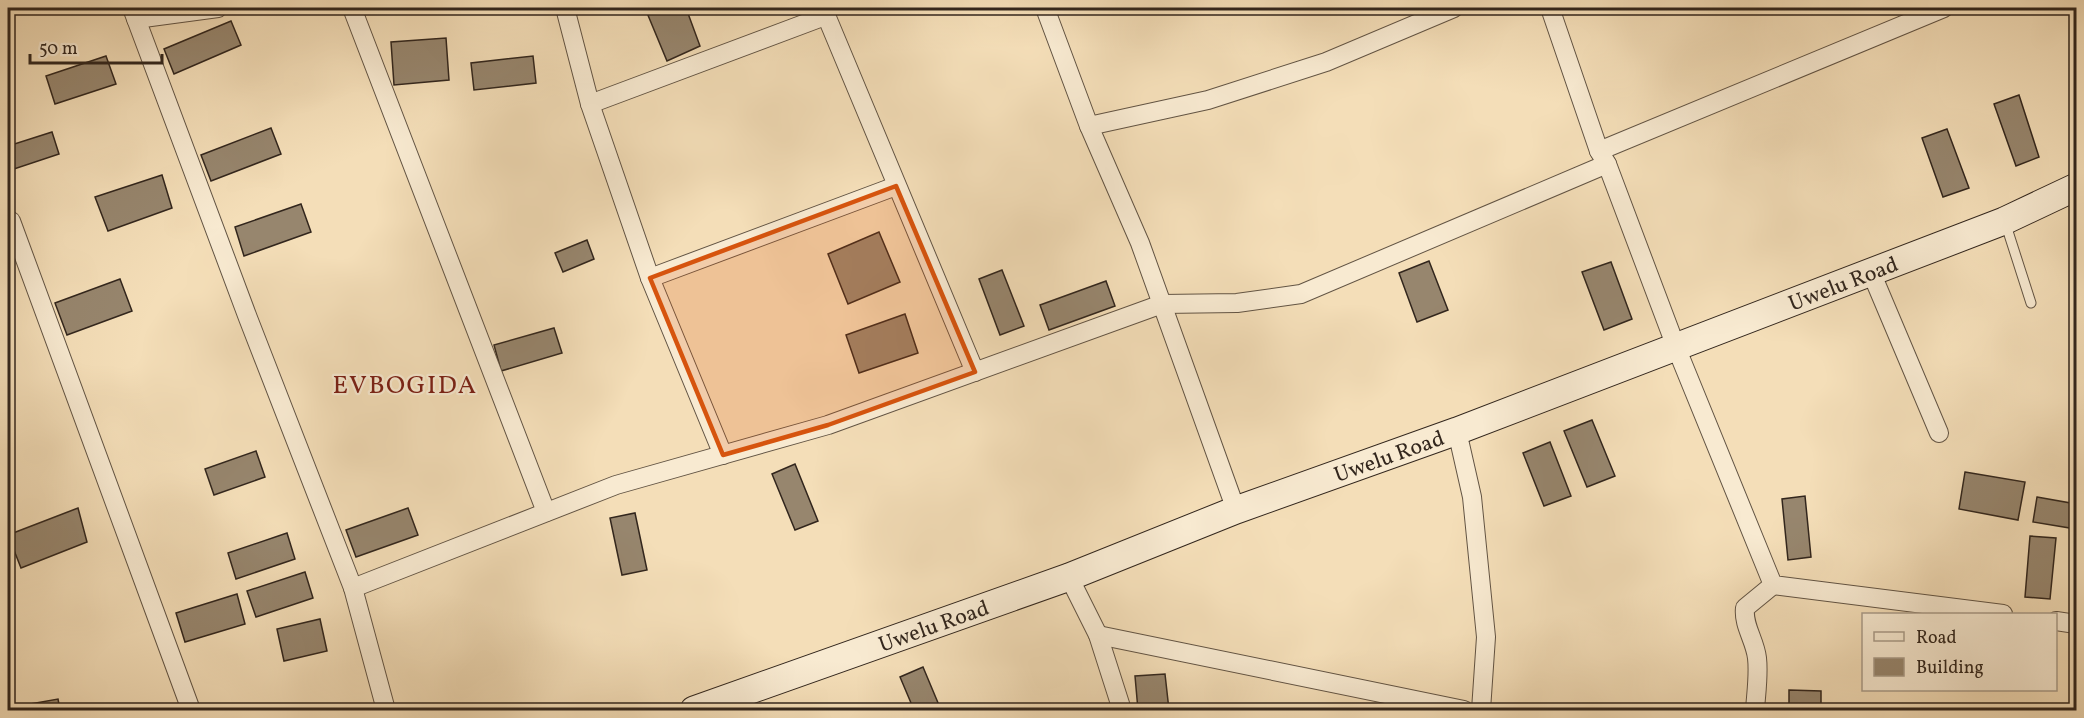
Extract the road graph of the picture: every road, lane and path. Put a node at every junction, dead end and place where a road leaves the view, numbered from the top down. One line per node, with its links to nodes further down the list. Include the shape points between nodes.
1 (218, 8): 9 (street)
2 (352, 8): 27 (street)
3 (565, 8): 10 (street)
4 (1045, 8): 11 (street)
5 (1454, 8): 11 (street, via 1326,62 1208,100)
6 (1550, 8): 12 (street)
7 (1944, 8): 12 (street)
8 (824, 12): 10 (street); 13 (street)
9 (134, 13): 30 (street)
10 (590, 104): 18 (street)
11 (1089, 126): 20 (street)
12 (1603, 157): 20 (street, via 1301,294 1237,303); 21 (street)
13 (896, 186): 18 (street); 22 (street)
14 (2076, 187): 16 (street, Uwelu Road)
15 (11, 221): 35 (street)
16 (2004, 221): 17 (street, Uwelu Road); 19 (lane)
17 (1870, 272): 21 (street, Uwelu Road); 24 (street)
18 (650, 278): 25 (street)
19 (2031, 303)
20 (1162, 304): 22 (street); 26 (street)
21 (1677, 347): 23 (street, Uwelu Road); 29 (street)
22 (975, 372): 25 (street, via 828,425)
23 (1457, 430): 26 (street, Uwelu Road); 40 (street, via 1472,497 1485,638)
24 (1940, 433)
25 (723, 455): 27 (street, via 616,485)
26 (1236, 510): 28 (street, Uwelu Road)
27 (546, 512): 30 (street)
28 (1069, 578): 34 (street); 37 (street, Uwelu Road)
29 (1773, 585): 31 (street); 41 (street, via 1745,608 1744,620 1757,659)
30 (353, 588): 36 (street)
31 (1988, 613)
32 (2057, 621): 33 (street)
33 (2076, 624)
34 (1098, 635): 38 (street); 39 (street)
35 (190, 711)
36 (386, 711)
37 (694, 711)
38 (1122, 711)
39 (1464, 711)
40 (1481, 711)
41 (1755, 711)

